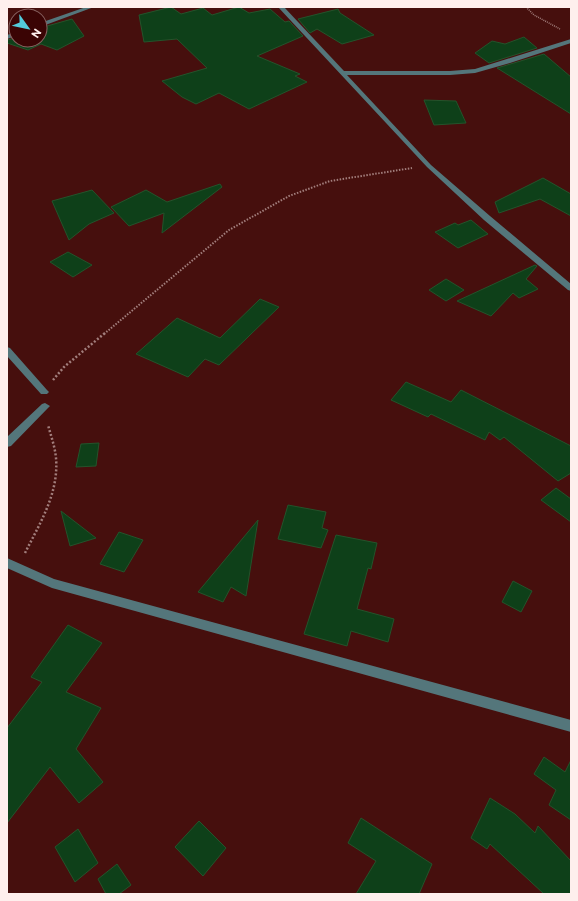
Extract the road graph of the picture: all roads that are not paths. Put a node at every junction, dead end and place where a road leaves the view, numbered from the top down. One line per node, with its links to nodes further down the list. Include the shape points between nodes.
1 (91, 7): 3 (street)
2 (281, 7): 5 (street)
3 (48, 22)
4 (571, 41): 5 (street, via 475,71)
5 (343, 73): 6 (street, via 428,166)
6 (571, 288)
7 (7, 350): 8 (street)
8 (44, 392)
9 (45, 406): 10 (street)
10 (7, 444)
11 (12, 565): 12 (street, via 52,583)
12 (571, 726)

